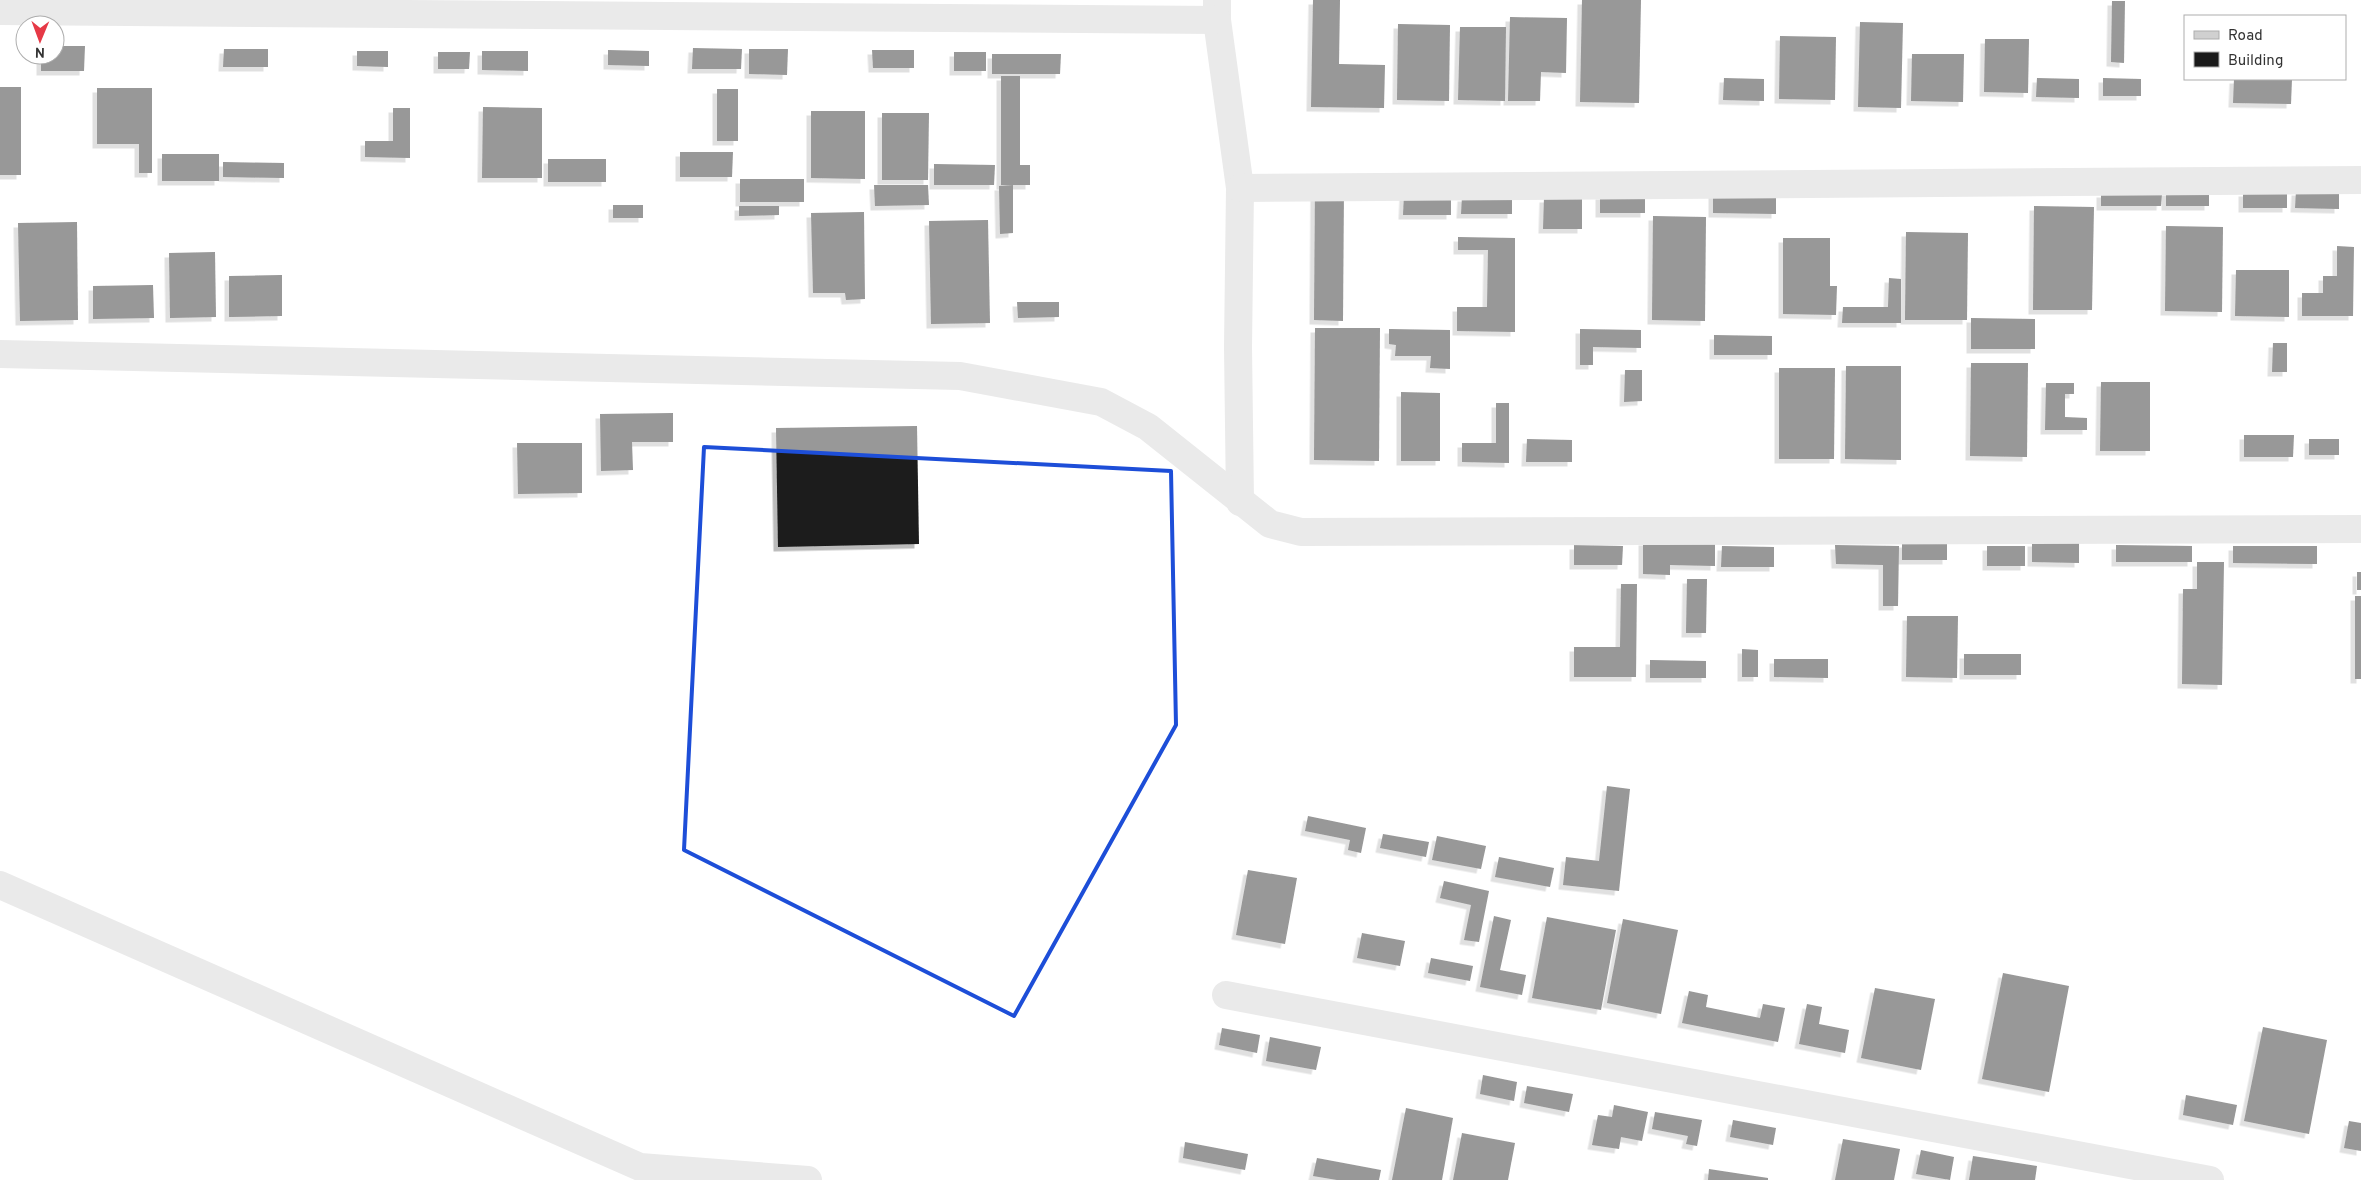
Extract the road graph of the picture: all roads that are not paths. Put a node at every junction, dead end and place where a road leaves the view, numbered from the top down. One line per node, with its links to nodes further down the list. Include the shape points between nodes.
1 (1217, 10): 2 (street); 4 (street)
2 (0, 12)
3 (2361, 180): 4 (street)
4 (1240, 188): 6 (street)
5 (0, 354): 6 (street, via 960,376 1101,402 1148,427)
6 (1240, 502): 7 (street, via 1270,524 1301,532)
7 (2361, 529)
8 (0, 885): 10 (street, via 640,1167)
9 (1226, 995): 11 (street)
10 (808, 1180)
11 (2210, 1180)

